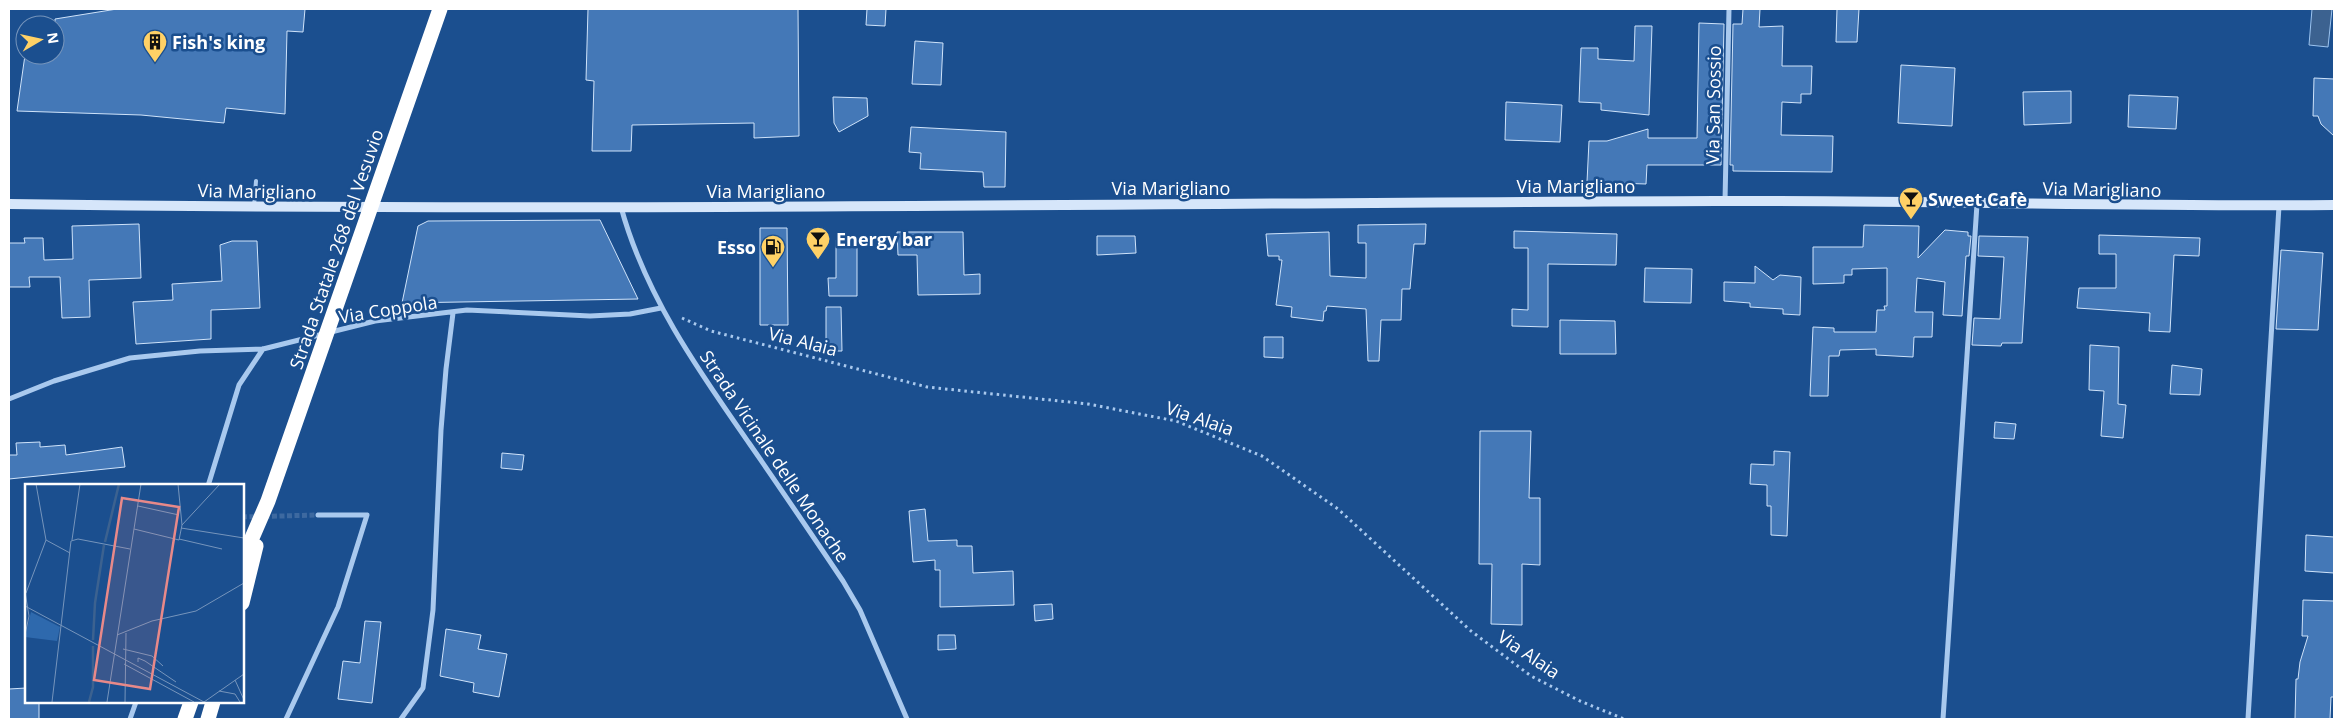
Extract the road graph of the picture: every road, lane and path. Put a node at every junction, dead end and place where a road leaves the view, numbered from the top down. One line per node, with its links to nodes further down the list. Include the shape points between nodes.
1 (440, 9): 16 (highway, Strada Statale 268 del Vesuvio)
2 (1729, 9): 4 (street, Via San Sossio)
3 (256, 181): 9 (lane)
4 (1725, 201): 6 (street, Via Marigliano); 10 (street, Via Marigliano)
5 (9, 204): 9 (street, Via Marigliano)
6 (1977, 204): 8 (street, Via Marigliano); 30 (street)
7 (2334, 205): 8 (street, Via Marigliano)
8 (2279, 206): 31 (street)
9 (254, 207): 10 (street, Via Marigliano)
10 (621, 208): 11 (street, Strada Vicinale delle Monache, via 644,273)
11 (661, 308): 12 (street, Via Coppola, via 590,316 468,310); 28 (street, Strada Vicinale delle Monache, via 718,399 843,581 860,610); 29 (path, Via Alaia, via 711,331 927,387 1088,404 1176,420 1262,456 1338,509 1471,631 1531,676)
12 (453, 313): 13 (street, Via Coppola, via 375,322); 27 (street, via 441,430 430,630 423,688)
13 (263, 349): 14 (street, Via Coppola, via 130,358 54,381); 15 (street, via 239,385)
14 (9, 399)
15 (209, 484)
16 (268, 501): 18 (highway, Strada Statale 268 del Vesuvio); 19 (highway, Strada Statale 268 del Vesuvio)
17 (318, 515): 26 (street, via 367,515 338,607)
18 (244, 556)
19 (244, 595)
20 (136, 703): 23 (street)
21 (191, 703): 24 (highway)
22 (213, 703): 25 (highway)
23 (130, 719)
24 (185, 719)
25 (208, 719)
26 (286, 719)
27 (401, 719)
28 (907, 719)
29 (1624, 719)
30 (1943, 719)
31 (2248, 719)

